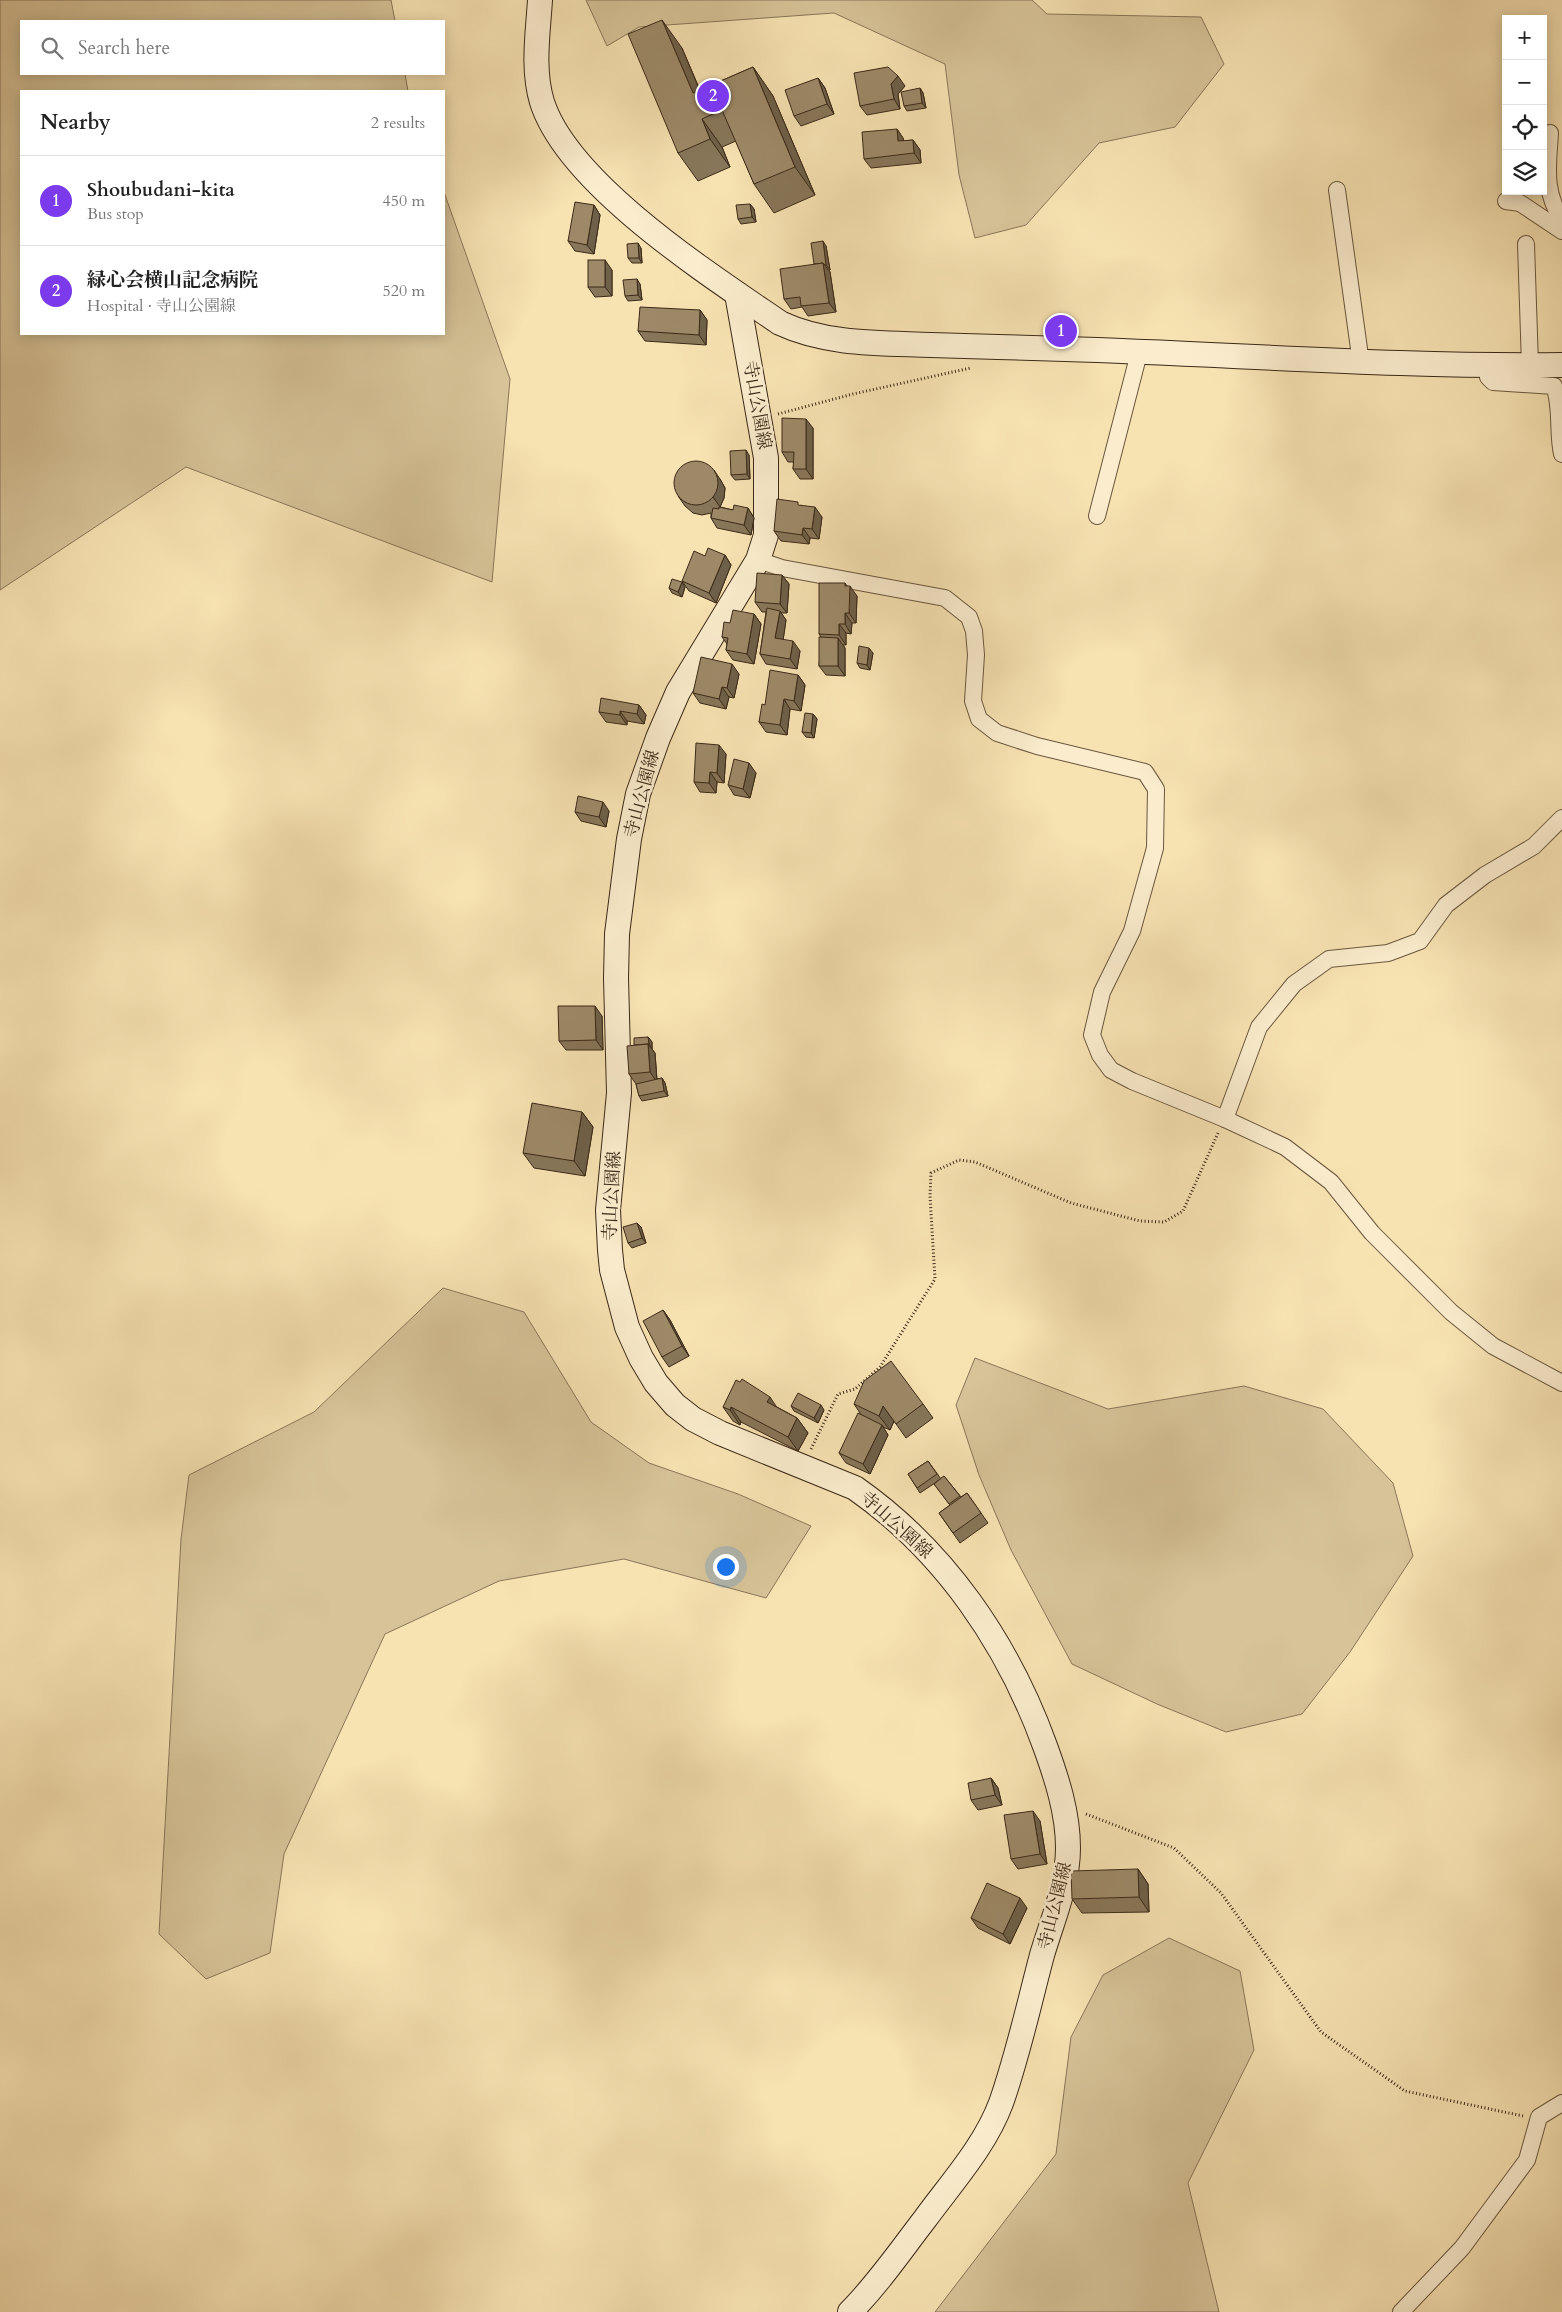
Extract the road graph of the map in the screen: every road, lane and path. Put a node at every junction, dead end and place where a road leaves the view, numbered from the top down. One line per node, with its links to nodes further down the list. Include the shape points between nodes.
1 (540, 0): 8 (main road, via 536,62 542,101 566,147 603,188 662,239)
2 (1550, 133): 5 (street, via 1547,184 1553,206)
3 (1338, 190): 10 (street)
4 (1506, 201): 6 (street, via 1520,203)
5 (1562, 220)
6 (1562, 231)
7 (1526, 244): 11 (street)
8 (738, 294): 9 (main road, via 780,323 802,333 834,339); 18 (main road, 寺山公園線, via 766,458 766,535)
9 (1139, 353): 10 (main road); 17 (street)
10 (1361, 362): 13 (main road)
11 (1530, 365): 12 (main road); 13 (main road)
12 (1562, 365)
13 (1486, 366): 16 (street, via 1488,377 1493,382 1554,386 1559,396)
14 (975, 367): 15 (path, via 777,414)
15 (776, 423)
16 (1562, 454)
17 (1097, 516)
18 (758, 560): 20 (street, via 782,568 944,598 969,617 974,630 973,701 979,719 997,733 1037,746 1145,772 1156,789 1155,848 1132,931 1102,992 1092,1035 1100,1055 1111,1070); 22 (main road, 寺山公園線, via 678,692 638,794 629,839 618,934 616,978 620,1093 608,1210 612,1270 627,1327 656,1383 693,1419)
19 (1562, 818): 20 (street, via 1534,846 1485,875 1446,905 1420,941 1388,953 1329,959 1294,984 1259,1027)
20 (1225, 1118): 21 (street, via 1285,1147 1331,1182 1372,1233 1451,1312 1493,1346); 22 (path, via 1183,1211 1164,1222 1140,1221 1071,1204 975,1162 959,1160 932,1173 930,1196 935,1279 880,1367 855,1389 838,1394)
21 (1562, 1383)
22 (802, 1468): 23 (main road, 寺山公園線, via 855,1488 875,1502 929,1552 967,1596 1016,1676 1034,1715)
23 (1064, 1806): 25 (path, via 1174,1848 1221,1893 1321,2032 1405,2091); 26 (main road, 寺山公園線, via 1068,1849 1060,1898 1000,2104 965,2166)
24 (1562, 2104): 25 (street)
25 (1539, 2117): 27 (street, via 1527,2160 1462,2248)
26 (850, 2312)
27 (1401, 2312)

